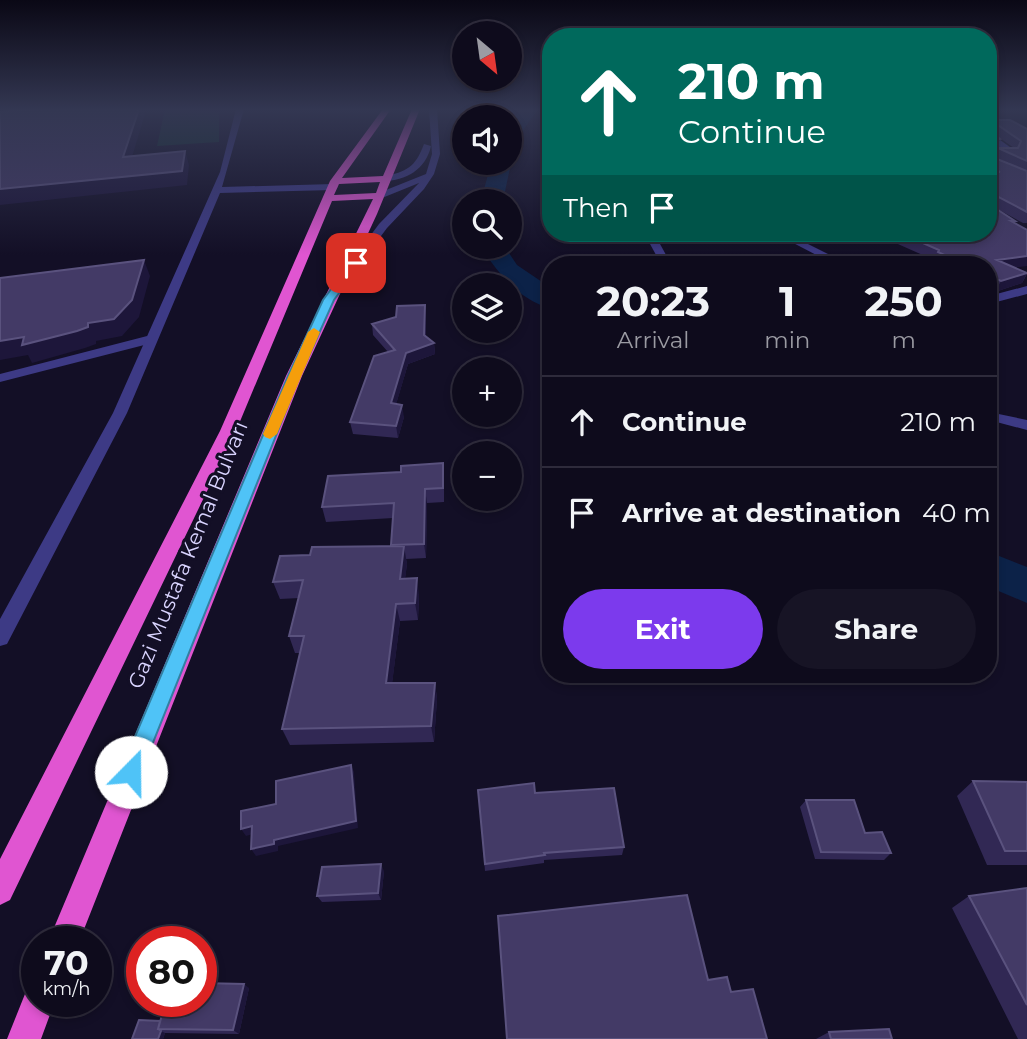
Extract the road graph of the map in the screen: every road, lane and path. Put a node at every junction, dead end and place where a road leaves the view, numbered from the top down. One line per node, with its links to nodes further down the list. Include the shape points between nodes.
1 (228, 157): 9 (street)
2 (354, 157): 8 (highway, Gazi Mustafa Kemal Bulvarı)
3 (394, 157): 7 (highway, Gazi Mustafa Kemal Bulvarı)
4 (424, 157): 7 (street, via 408,174)
5 (435, 157): 6 (street)
6 (430, 174): 7 (street, via 401,189); 14 (street, via 383,226)
7 (382, 187): 8 (highway); 8 (highway); 14 (highway, Gazi Mustafa Kemal Bulvarı)
8 (332, 189): 9 (street); 20 (highway, Gazi Mustafa Kemal Bulvarı, via 228,432)
9 (216, 190): 15 (street)
10 (797, 242): 11 (street)
11 (824, 256)
12 (1027, 290): 13 (street)
13 (997, 298)
14 (329, 300): 21 (highway, Gazi Mustafa Kemal Bulvarı)
15 (151, 339): 16 (street); 19 (street, via 120,413)
16 (0, 378)
17 (997, 418): 18 (street)
18 (1027, 425)
19 (0, 638)
20 (0, 890)
21 (70, 926)
22 (33, 1017): 23 (highway)
23 (24, 1039)

